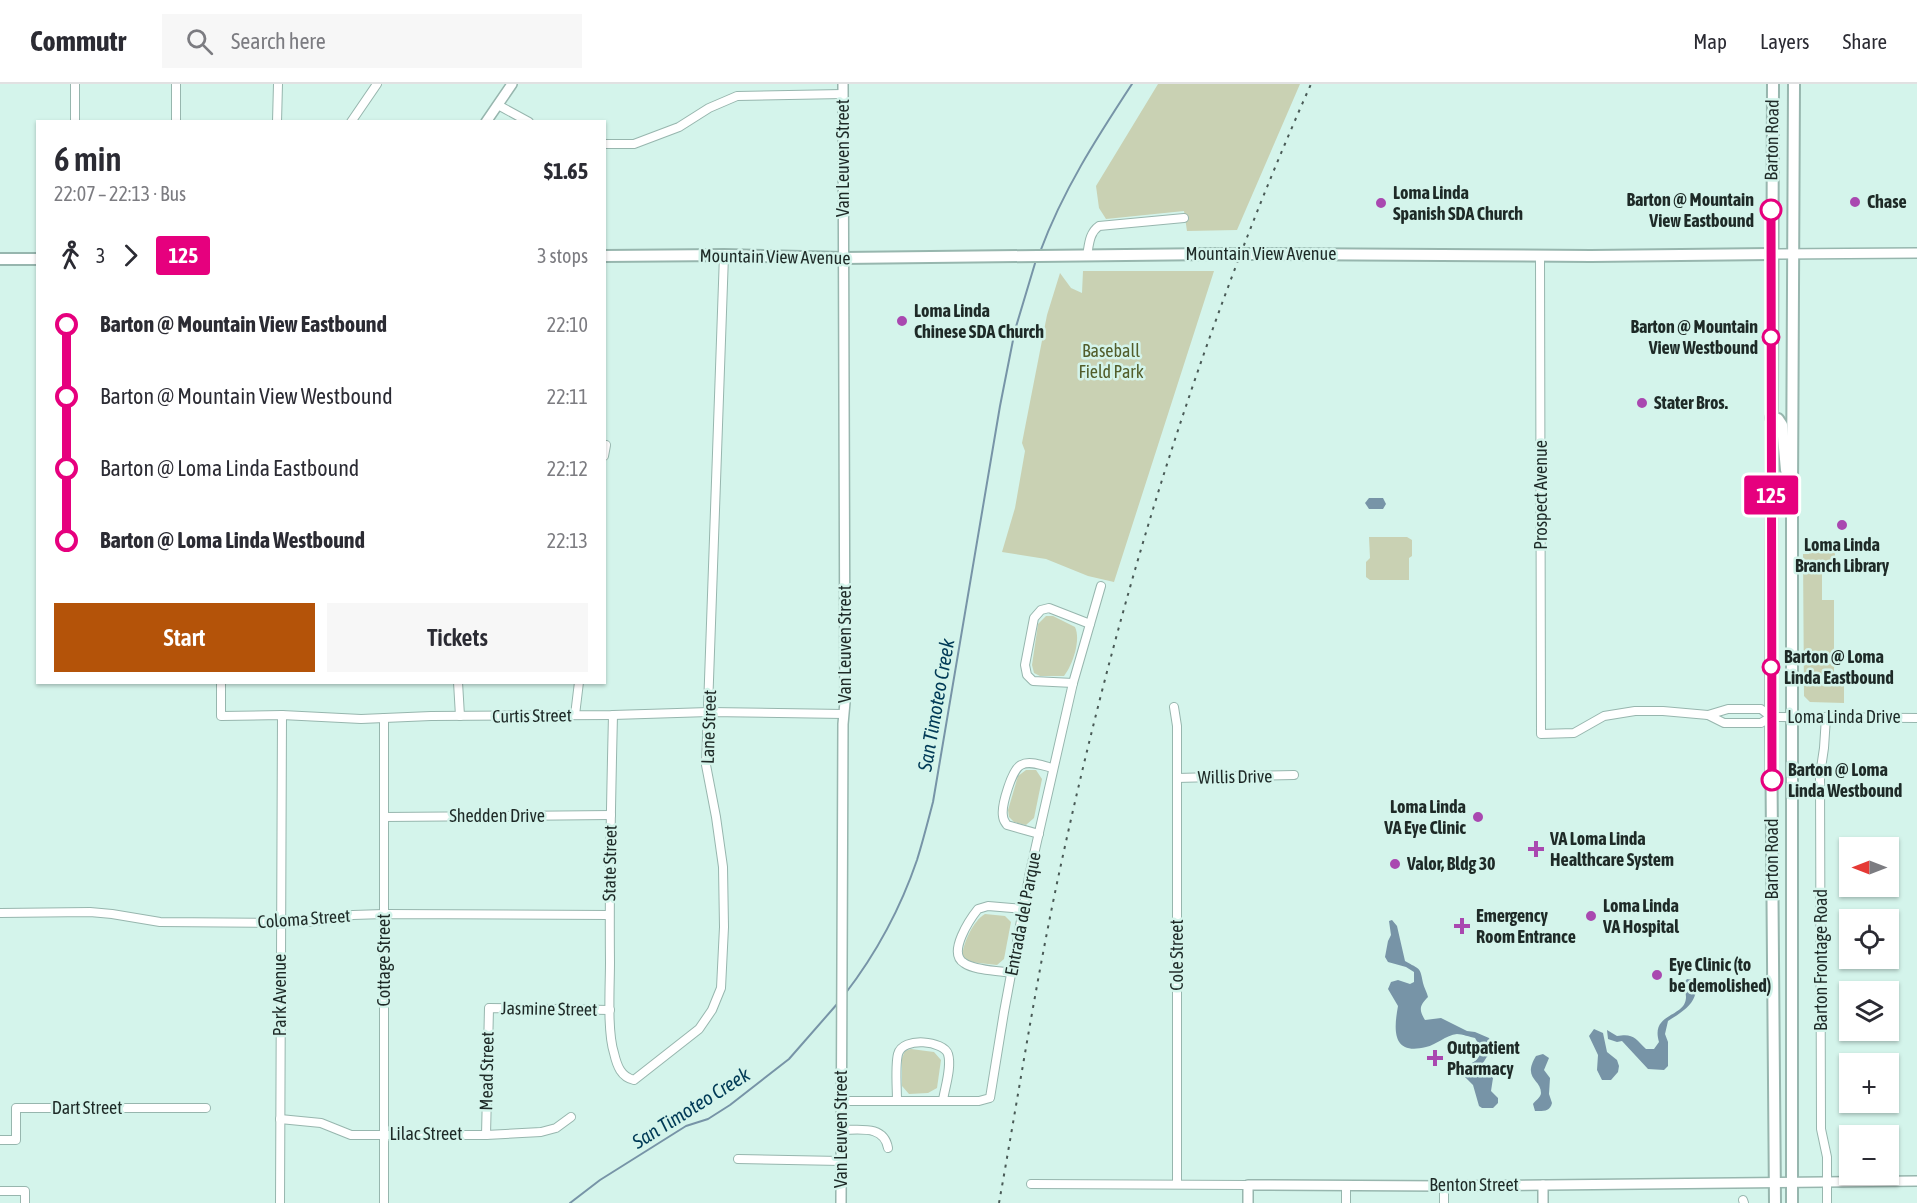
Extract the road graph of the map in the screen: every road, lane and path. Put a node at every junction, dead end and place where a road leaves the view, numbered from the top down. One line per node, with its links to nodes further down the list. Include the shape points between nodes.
1 (75, 84): 10 (street)
2 (176, 84): 11 (street)
3 (278, 84): 12 (street)
4 (377, 84): 13 (street)
5 (512, 84): 9 (street)
6 (1773, 84): 20 (main road, Barton Road)
7 (1794, 84): 18 (main road, Barton Road)
8 (843, 89): 16 (street, via 737,96 679,127 634,144); 25 (street, Van Leuven Street)
9 (498, 105): 14 (street); 15 (street)
10 (75, 120)
11 (176, 120)
12 (278, 120)
13 (352, 120)
14 (487, 120)
15 (525, 120)
16 (606, 144)
17 (1184, 218): 23 (street, via 1099,226 1089,239)
18 (1792, 253): 19 (street, Mountain View Avenue); 20 (street, Mountain View Avenue); 29 (main road, Barton Road)
19 (1917, 253)
20 (1771, 254): 24 (main road, Mountain View Avenue); 28 (main road, Barton Road)
21 (724, 255): 22 (main road, Mountain View Avenue); 25 (main road, Mountain View Avenue); 37 (street, Lane Street)
22 (606, 256)
23 (1087, 256): 24 (main road, Mountain View Avenue, bridge); 25 (main road, Mountain View Avenue)
24 (1540, 256): 49 (street, Prospect Avenue)
25 (843, 258): 38 (street, Van Leuven Street)
26 (0, 259): 27 (main road)
27 (36, 259)
28 (1771, 418): 29 (main road, via 1782,425); 44 (main road, Barton Road)
29 (1792, 498): 45 (main road, Barton Road)
30 (1101, 586): 31 (street, Entrada del Parque)
31 (1089, 624): 32 (street, Entrada del Parque); 32 (street, via 1049,608 1034,618 1025,665 1027,675 1033,681)
32 (1073, 683): 50 (street, Entrada del Parque)
33 (221, 684): 39 (street, Curtis Street, via 221,716)
34 (458, 684): 43 (street)
35 (579, 684): 40 (street)
36 (1174, 707): 52 (street, Cole Street)
37 (709, 712): 38 (street, Curtis Street); 41 (street, Curtis Street); 63 (street, Lane Street, via 706,765 723,867 721,988 699,1029 634,1080 622,1074 613,1052)
38 (844, 714): 65 (street, Van Leuven Street)
39 (282, 715): 48 (street, Curtis Street); 60 (street, Park Avenue)
40 (575, 715): 41 (street, Curtis Street); 43 (street, Curtis Street)
41 (612, 715): 53 (street, State Street)
42 (1708, 715): 44 (street, Loma Linda Drive, via 1724,723 1761,723); 44 (street, Loma Linda Drive, via 1728,709 1761,709); 49 (street, Loma Linda Drive, via 1635,711 1604,716 1574,733)
43 (460, 716): 48 (street, Curtis Street)
44 (1771, 717): 45 (street, Loma Linda Drive); 79 (main road, Barton Road)
45 (1793, 717): 46 (street, Loma Linda Drive); 80 (main road, Barton Road)
46 (1826, 717): 47 (street, Loma Linda Drive); 81 (street, Barton Frontage Road, via 1820,775 1821,1129)
47 (1917, 717)
48 (384, 718): 54 (street, Cottage Street)
49 (1541, 734)
50 (1053, 768): 55 (street, Entrada del Parque); 55 (street, via 1019,765 1012,773 1003,810 1007,825)
51 (1294, 775): 52 (street, Willis Drive)
52 (1177, 778): 78 (street, Cole Street)
53 (611, 815): 54 (street, Shedden Drive); 59 (street, State Street)
54 (384, 817): 58 (street, Cottage Street)
55 (1039, 834): 56 (street, Entrada del Parque)
56 (1024, 909): 61 (street, Entrada del Parque); 61 (street, via 978,909 957,948 962,963)
57 (0, 913): 60 (street, Coloma Street, via 90,912 160,922)
58 (384, 914): 59 (street, Coloma Street); 60 (street, Coloma Street); 71 (street, Cottage Street)
59 (609, 915): 63 (street, State Street)
60 (281, 922): 69 (street, Park Avenue)
61 (1011, 973): 64 (street, Entrada del Parque, via 990,1098)
62 (489, 1008): 63 (street, Jasmine Street); 72 (street, Mead Street)
63 (610, 1010)
64 (943, 1100): 66 (street, Entrada del Parque); 66 (street, via 947,1051 940,1045 908,1042 898,1054)
65 (841, 1101): 66 (street, Entrada del Parque); 70 (street, Van Leuven Street)
66 (897, 1101)
67 (206, 1108): 73 (street, Dart Street, via 16,1108 16,1140)
68 (571, 1117): 72 (street, Lilac Street, via 556,1128 541,1132)
69 (280, 1119): 71 (street, Lilac Street, via 321,1123 351,1135); 89 (street, Park Avenue)
70 (841, 1130): 74 (street, via 880,1132 887,1139); 76 (street, Van Leuven Street)
71 (384, 1134): 72 (street, Lilac Street); 90 (street, Cottage Street)
72 (486, 1135)
73 (0, 1140)
74 (888, 1148)
75 (738, 1159): 76 (street)
76 (841, 1161): 91 (street, Van Leuven Street)
77 (1917, 1181): 81 (street, Benton Street)
78 (1177, 1183): 82 (street, Benton Street); 83 (street, Benton Street)
79 (1774, 1183): 80 (street, Benton Street); 85 (street, Benton Street); 96 (main road, Barton Road)
80 (1792, 1183): 81 (street, Benton Street); 97 (main road, Barton Road)
81 (1827, 1183): 98 (street, Barton Frontage Road)
82 (1031, 1184)
83 (1248, 1185): 84 (street, Benton Street); 92 (street)
84 (1346, 1185): 86 (street, Benton Street); 93 (street)
85 (1543, 1185): 86 (street, Benton Street); 95 (street)
86 (1444, 1186): 94 (street)
87 (0, 1191): 88 (street, via 25,1191)
88 (25, 1203)
89 (280, 1203)
90 (384, 1203)
91 (841, 1203)
92 (1248, 1203)
93 (1346, 1203)
94 (1444, 1203)
95 (1543, 1203)
96 (1774, 1203)
97 (1792, 1203)
98 (1827, 1203)

